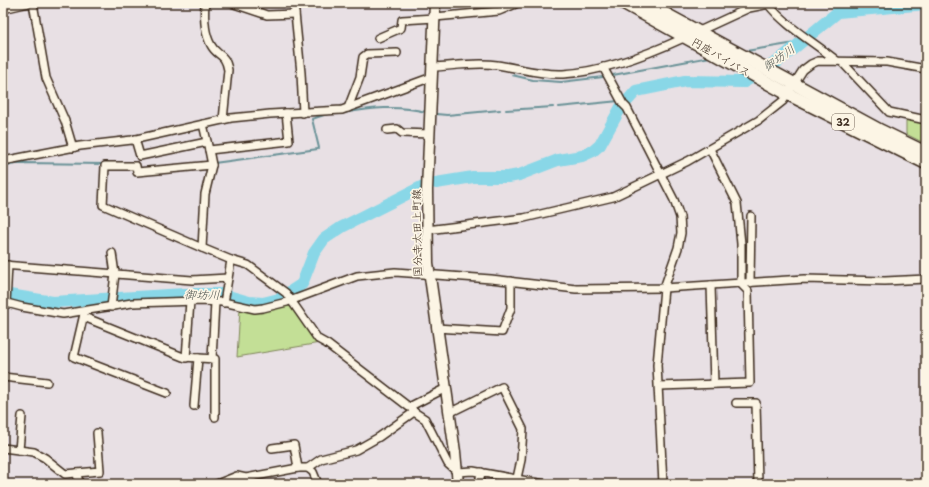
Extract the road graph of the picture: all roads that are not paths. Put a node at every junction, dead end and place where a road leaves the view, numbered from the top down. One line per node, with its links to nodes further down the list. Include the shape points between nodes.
1 (29, 3): 12 (street)
2 (33, 3): 34 (street, via 46,78 65,121)
3 (205, 3): 27 (street, via 205,21 210,44 223,56 228,70)
4 (231, 3): 13 (street, via 267,15)
5 (294, 3): 13 (street)
6 (436, 3): 14 (main road, 国分寺太田上町線)
7 (518, 3): 14 (street, via 499,11)
8 (624, 3): 16 (highway, 円座バイパス / 32)
9 (645, 3): 15 (highway, 円座バイパス / 32)
10 (656, 3): 15 (street)
11 (771, 4): 15 (street, via 749,8); 19 (street, via 774,12)
12 (3, 9)
13 (295, 14): 25 (street)
14 (435, 18): 17 (street, via 402,20 401,28); 22 (main road, 国分寺太田上町線)
15 (701, 31): 16 (street); 23 (highway, 円座バイパス / 32, via 771,71)
16 (686, 37): 20 (street); 23 (highway, 円座バイパス / 32, via 761,79)
17 (378, 38)
18 (397, 52): 24 (street, via 367,54 363,57 360,76)
19 (840, 62): 21 (street, via 887,62); 23 (street, via 818,61 811,64 803,70); 28 (street, via 889,112)
20 (603, 67): 22 (street, via 576,73 544,74 495,65); 41 (street)
21 (926, 69)
22 (432, 72): 24 (street); 31 (main road, 国分寺太田上町線)
23 (791, 89): 35 (street, via 770,112); 37 (highway, 円座バイパス / 32); 39 (highway, 円座バイパス / 32)
24 (348, 108): 25 (street)
25 (303, 112): 26 (street)
26 (286, 113): 27 (street); 36 (street, via 289,141)
27 (223, 120): 29 (street)
28 (926, 120)
29 (203, 124): 32 (street); 33 (street)
30 (387, 130): 31 (street)
31 (430, 134): 43 (main road, 国分寺太田上町線)
32 (135, 139): 33 (street, via 140,156); 34 (street)
33 (207, 142): 36 (street)
34 (73, 148): 38 (street)
35 (710, 149): 41 (street); 54 (street, via 737,203 741,244)
36 (209, 150): 40 (street)
37 (926, 152)
38 (3, 161)
39 (926, 163)
40 (212, 165): 44 (street, via 204,194); 44 (street, via 137,172 136,166 105,166 103,205)
41 (662, 175): 43 (street, via 613,197 524,218 492,224); 56 (street, via 680,217 681,233)
42 (751, 216): 53 (street)
43 (427, 230): 49 (main road, 国分寺太田上町線)
44 (202, 248): 46 (street)
45 (112, 253): 48 (street)
46 (231, 260): 50 (street); 58 (street, via 248,265)
47 (6, 265): 48 (street); 59 (street)
48 (114, 274): 50 (street, via 192,280); 60 (street)
49 (429, 275): 52 (street); 58 (street, via 407,271 368,274); 64 (main road, 国分寺太田上町線)
50 (228, 278): 57 (street)
51 (926, 279): 53 (street, via 804,279)
52 (511, 281): 56 (street, via 576,289); 64 (street, via 511,308 502,332)
53 (750, 283): 54 (street)
54 (740, 284): 55 (street); 70 (street, via 748,291 750,383)
55 (711, 285): 56 (street); 70 (street)
56 (664, 288): 71 (street, via 657,365)
57 (225, 297): 58 (street, via 255,309 274,306); 62 (street)
58 (289, 297): 76 (street, via 318,339)
59 (6, 299): 63 (street, via 56,314)
60 (112, 301): 61 (street); 63 (street)
61 (190, 301): 62 (street); 65 (street)
62 (215, 302): 67 (street)
63 (84, 314): 65 (street); 73 (street, via 74,357)
64 (436, 328): 72 (main road, 国分寺太田上町線)
65 (186, 358): 66 (street)
66 (198, 358): 67 (street); 75 (street)
67 (212, 359): 79 (street, via 215,359)
68 (3, 377): 69 (street)
69 (47, 382)
70 (714, 384): 71 (street)
71 (659, 386): 96 (street)
72 (446, 388): 76 (street); 77 (main road, 国分寺太田上町線)
73 (167, 393)
74 (736, 403): 97 (street, via 756,403)
75 (194, 406)
76 (412, 410): 85 (street, via 379,437 356,450 321,459); 86 (street, via 425,419 448,464)
77 (449, 413): 86 (main road, 国分寺太田上町線); 89 (street, via 502,387 523,429)
78 (22, 416): 83 (street)
79 (215, 417)
80 (97, 433): 88 (street, via 100,470)
81 (3, 448): 83 (street)
82 (272, 448): 84 (street, via 294,445)
83 (19, 450): 88 (street, via 34,452 65,474)
84 (298, 468): 85 (street); 91 (street, via 246,478 237,476)
85 (308, 468): 92 (street, via 313,472)
86 (457, 472): 87 (street); 93 (main road, 国分寺太田上町線)
87 (481, 472): 89 (street); 94 (street)
88 (77, 473): 90 (street)
89 (517, 478): 95 (street)
90 (79, 484)
91 (217, 484)
92 (318, 484)
93 (458, 484)
94 (479, 484)
95 (544, 484)
96 (663, 484)
97 (758, 484)

